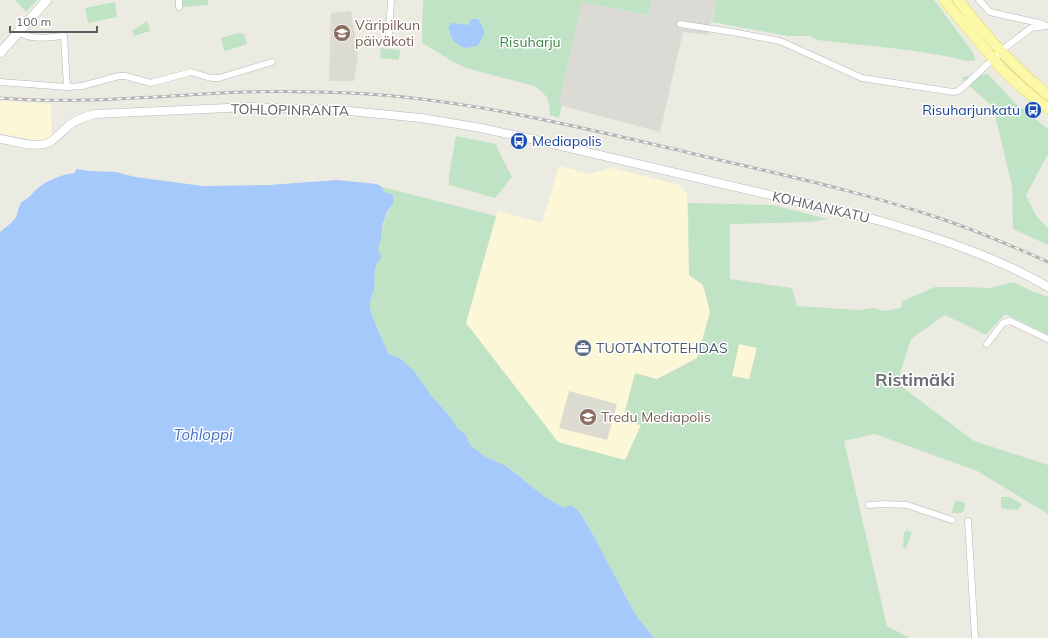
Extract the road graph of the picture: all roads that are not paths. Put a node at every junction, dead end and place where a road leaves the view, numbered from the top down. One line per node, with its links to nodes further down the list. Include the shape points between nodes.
1 (47, 0): 8 (main road)
2 (391, 0): 9 (street)
3 (944, 0): 12 (main road)
4 (958, 0): 10 (main road)
5 (979, 0): 7 (street, via 990,12)
6 (680, 24): 12 (street, via 780,41 862,78 953,92 962,88)
7 (1048, 26): 10 (street, via 1031,28)
8 (19, 32): 11 (main road); 15 (street, via 32,38 64,36)
9 (389, 34)
10 (1001, 52): 12 (street); 16 (main road)
11 (0, 54)
12 (992, 59): 17 (main road)
13 (272, 62): 15 (street, via 219,78 191,72 151,83 119,76)
14 (0, 82): 15 (street)
15 (68, 87)
16 (1048, 95)
17 (1048, 109)
18 (0, 139): 19 (street, TOHLOPINRANTA, via 33,144 46,143 71,124 95,114 256,107 338,110 421,118 481,128)
19 (585, 152): 20 (street, KOHMANKATU, via 884,222 977,254)
20 (1048, 287)
21 (1048, 339): 22 (street, via 1006,321)
22 (987, 344)
23 (868, 505): 24 (street, via 907,505)
24 (952, 520)
25 (968, 521): 26 (street)
26 (975, 638)

